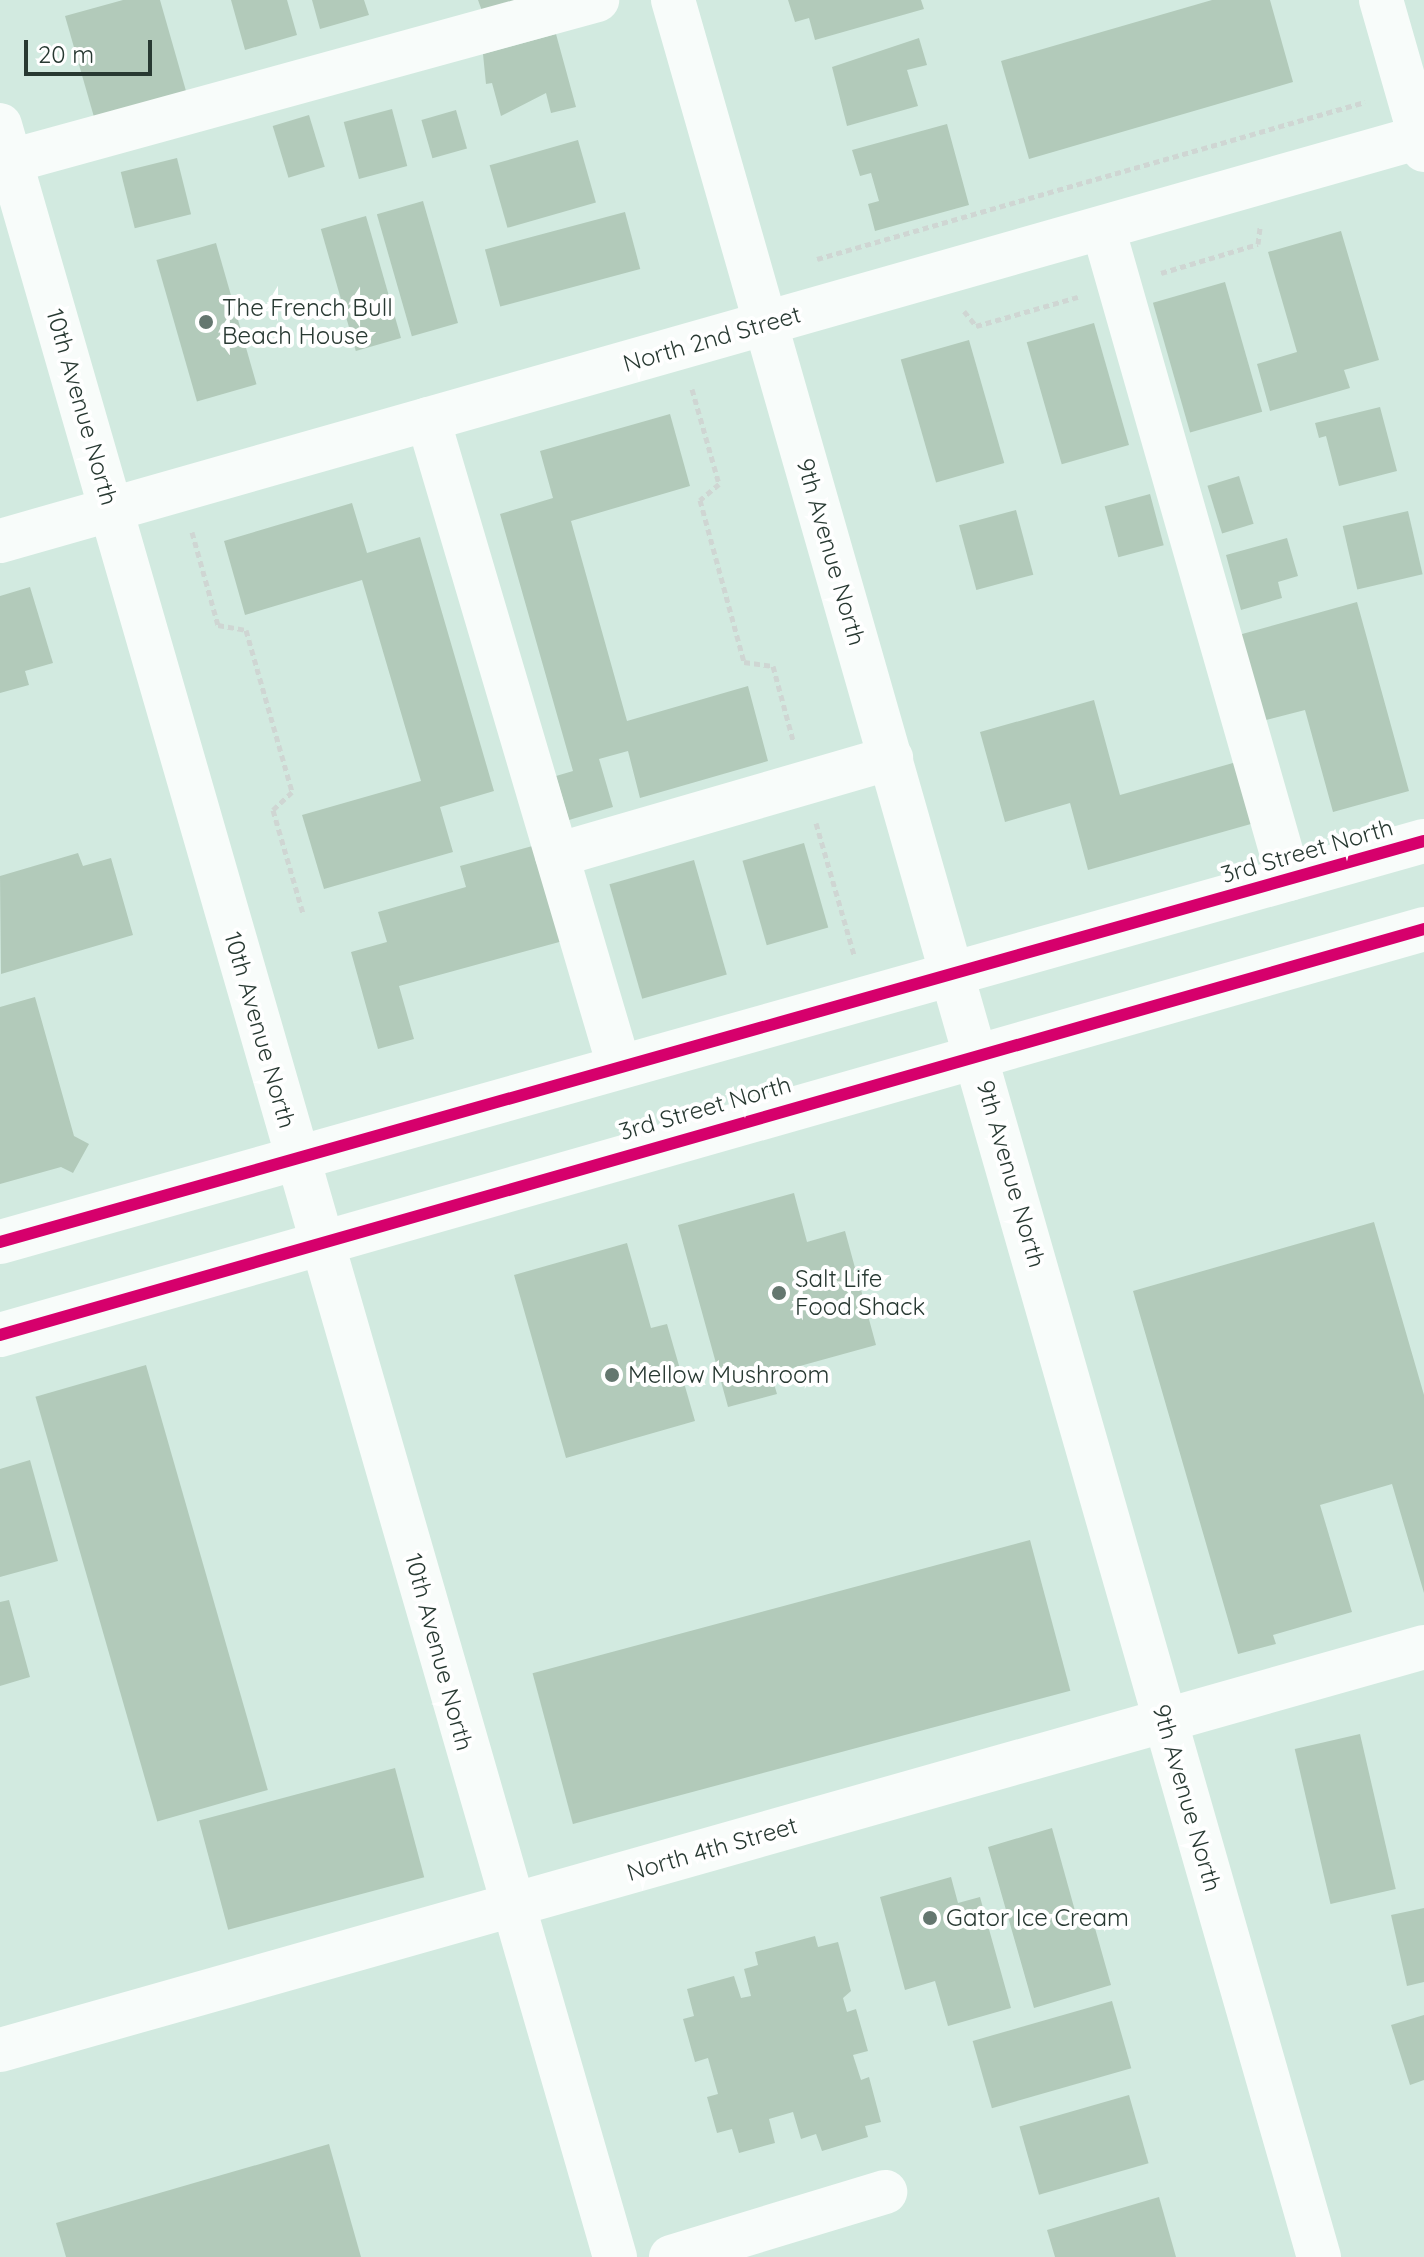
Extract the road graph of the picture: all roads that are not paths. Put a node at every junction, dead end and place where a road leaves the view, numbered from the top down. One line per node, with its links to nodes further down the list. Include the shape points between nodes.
1 (597, 0): 5 (street)
2 (673, 0): 7 (street, 9th Avenue North)
3 (1381, 0): 4 (street)
4 (1423, 141): 6 (street, North 2nd Street)
5 (5, 143): 9 (street, 10th Avenue North)
6 (1103, 228): 7 (street, North 2nd Street); 14 (street)
7 (765, 325): 8 (street, North 2nd Street); 11 (street, 9th Avenue North)
8 (428, 419): 9 (street, North 2nd Street); 13 (street)
9 (112, 509): 10 (street, North 2nd Street); 19 (street, 10th Avenue North)
10 (0, 541)
11 (891, 758): 13 (street); 16 (street, 9th Avenue North)
12 (1424, 841): 14 (street, 3rd Street North)
13 (557, 855): 18 (street)
14 (1289, 879): 16 (street, 3rd Street North)
15 (1424, 929): 17 (street, 3rd Street North)
16 (953, 975): 17 (street, 9th Avenue North); 18 (street, 3rd Street North)
17 (977, 1054): 20 (street, 3rd Street North); 24 (street, 9th Avenue North)
18 (619, 1066): 19 (street, 3rd Street North)
19 (295, 1154): 20 (street, 10th Avenue North); 21 (street, 3rd Street North)
20 (325, 1238): 22 (street, 3rd Street North); 25 (street, 10th Avenue North)
21 (0, 1242)
22 (0, 1335)
23 (1424, 1647): 24 (street, North 4th Street)
24 (1165, 1723): 25 (street, North 4th Street); 30 (street, 9th Avenue North)
25 (510, 1905): 26 (street, North 4th Street); 28 (street, 10th Avenue North)
26 (0, 2050)
27 (885, 2192): 29 (street)
28 (615, 2257)
29 (671, 2257)
30 (1319, 2257)

